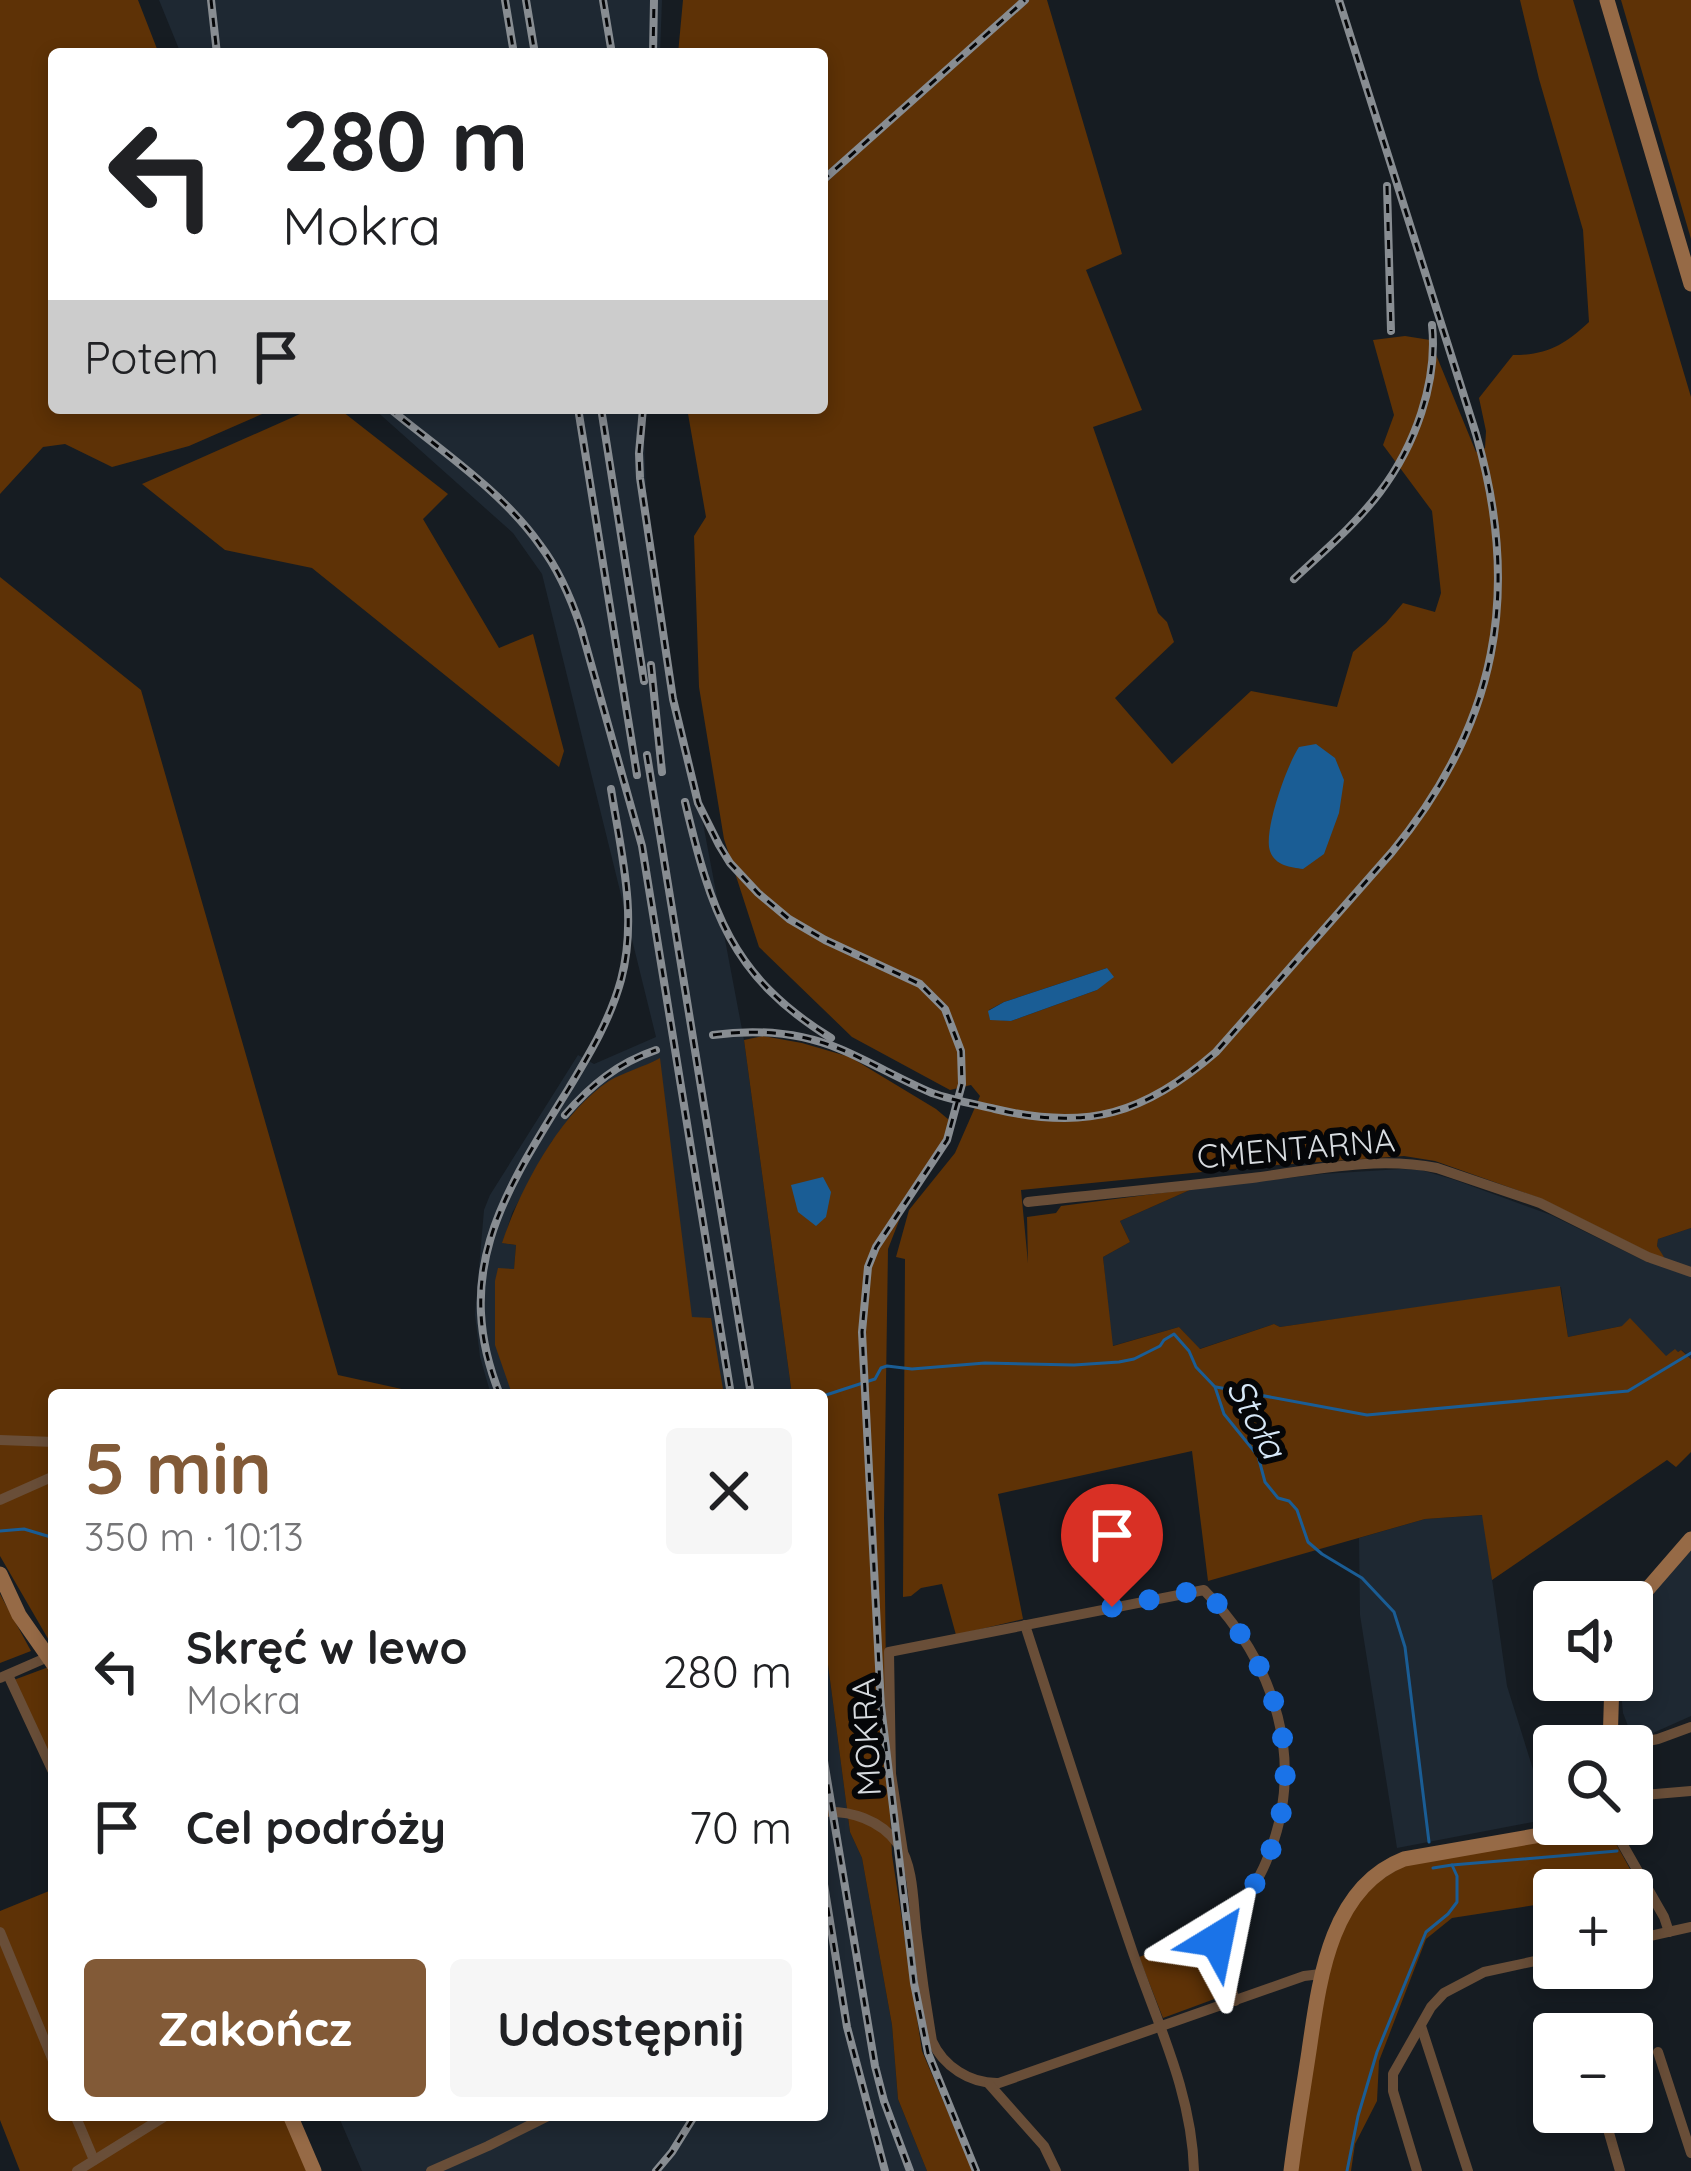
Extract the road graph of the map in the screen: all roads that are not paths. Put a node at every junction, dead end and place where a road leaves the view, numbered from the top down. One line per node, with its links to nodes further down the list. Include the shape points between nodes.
1 (1607, 0): 2 (street)
2 (1691, 284)
3 (1028, 1202): 4 (street, CMENTARNA, via 1322,1168 1420,1165 1540,1203)
4 (1691, 1273)
5 (0, 1440): 6 (street)
6 (48, 1442)
7 (48, 1478): 8 (street)
8 (0, 1500)
9 (1691, 1539): 11 (street)
10 (0, 1574): 13 (street)
11 (1653, 1583)
12 (1025, 1625): 24 (street, MOKRA, via 889,1652 891,1774); 31 (street, MOKRA, via 1204,1589 1252,1649 1282,1733 1285,1783 1265,1864 1217,1940); 33 (street)
13 (48, 1657)
14 (48, 1662): 15 (street)
15 (4, 1677): 18 (street)
16 (1691, 1726): 17 (street)
17 (1653, 1740)
18 (48, 1762)
19 (1691, 1791): 20 (street)
20 (1653, 1794)
21 (828, 1812): 24 (street, via 868,1820)
22 (1533, 1837): 30 (street, via 1384,1868 1350,1905)
23 (1623, 1845): 27 (street)
24 (903, 1852): 36 (street, via 932,2041 949,2067)
25 (1691, 1927): 27 (street)
26 (0, 1932): 34 (street)
27 (1669, 1932): 28 (street)
28 (1653, 1935)
29 (1533, 1961): 32 (street, via 1453,1987)
30 (1321, 1974): 31 (street); 49 (street)
31 (1235, 2001): 33 (street)
32 (1421, 2026): 50 (street, via 1393,2074); 51 (street)
33 (1161, 2027): 36 (street); 48 (street, via 1184,2096)
34 (48, 2048)
35 (1658, 2052): 42 (street)
36 (989, 2084): 47 (street)
37 (78, 2121): 43 (street)
38 (157, 2121): 43 (street)
39 (293, 2121): 45 (street)
40 (537, 2121): 46 (street)
41 (1609, 2133): 52 (street)
42 (1691, 2153)
43 (94, 2160): 44 (street)
44 (76, 2171)
45 (314, 2171)
46 (431, 2171)
47 (1056, 2171)
48 (1194, 2171)
49 (1291, 2171)
50 (1417, 2171)
51 (1468, 2171)
52 (1620, 2171)

